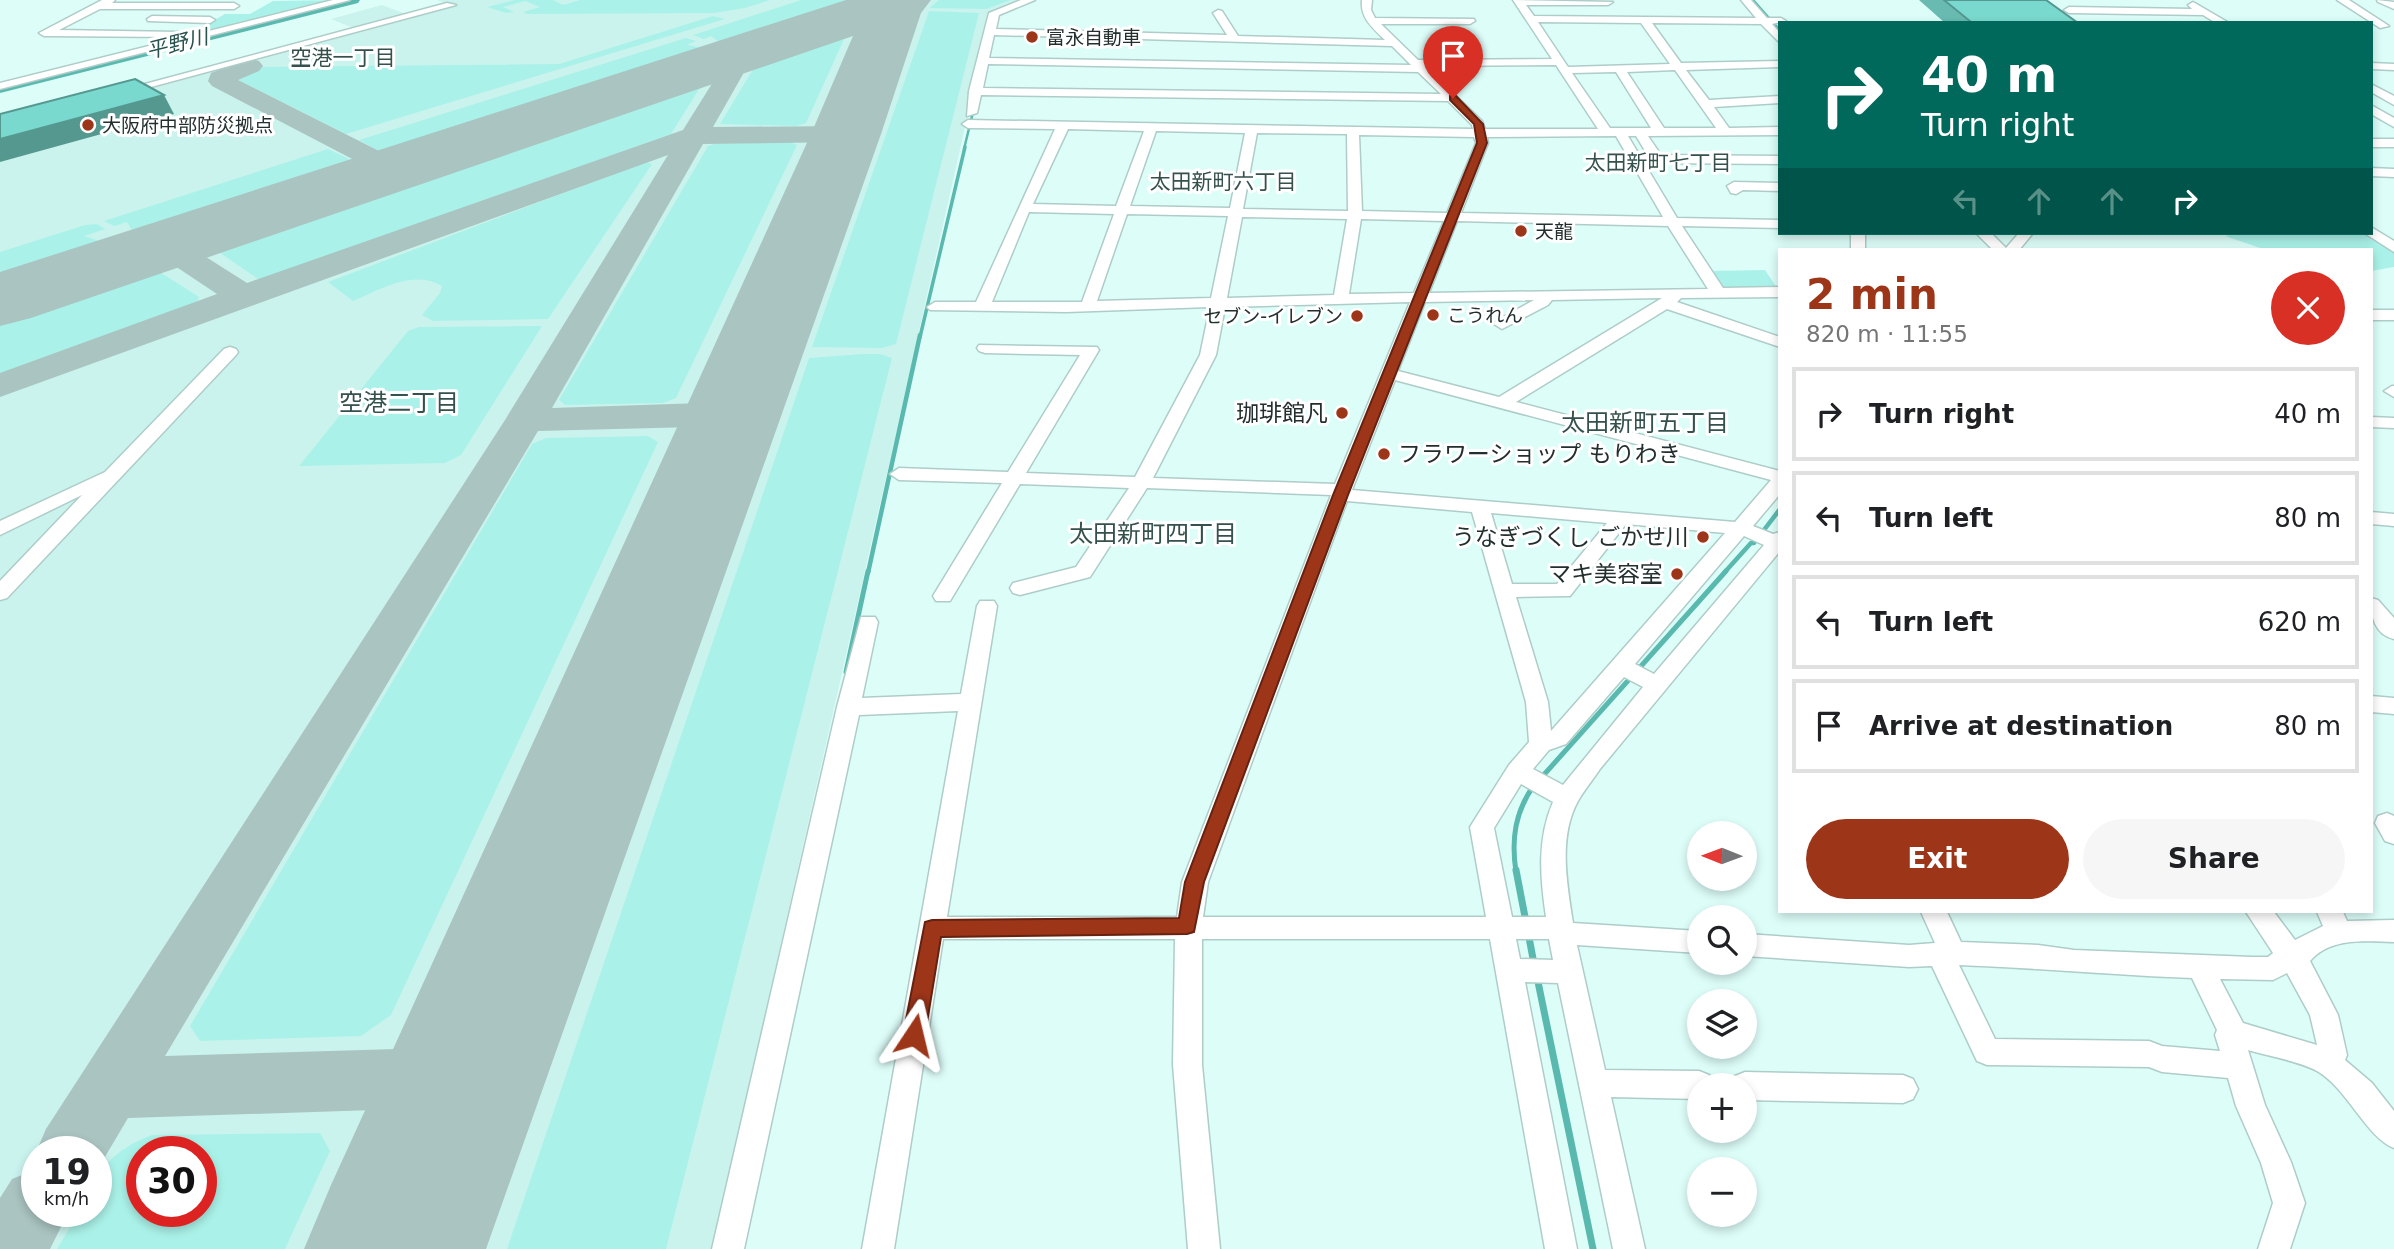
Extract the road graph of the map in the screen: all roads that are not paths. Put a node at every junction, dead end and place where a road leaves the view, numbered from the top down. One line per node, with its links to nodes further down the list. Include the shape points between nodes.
1 (110, 0): 13 (street)
2 (196, 0): 14 (street)
3 (246, 0): 15 (street)
4 (345, 0): 44 (street)
5 (437, 0): 58 (street, via 457,7)
6 (1030, 0): 36 (street, via 993,13)
7 (1746, 0): 30 (street)
8 (2185, 0): 19 (street)
9 (2342, 0): 34 (street)
10 (2382, 0): 16 (street)
11 (1519, 1): 12 (street); 25 (street)
12 (1608, 2)
13 (99, 6): 14 (street); 22 (street)
14 (185, 6): 15 (street); 24 (street)
15 (234, 6): 26 (street)
16 (2394, 6)
17 (1768, 7): 31 (street)
18 (1364, 8): 29 (street); 45 (street)
19 (2205, 12): 32 (street, via 2066,8); 33 (street)
20 (1219, 13): 40 (street)
21 (2394, 17): 34 (street)
22 (73, 19): 23 (street); 37 (street)
23 (100, 19)
24 (161, 19): 26 (street); 38 (street, via 142,19)
25 (1531, 19): 27 (street); 50 (street)
26 (209, 20): 39 (street)
27 (1644, 20): 30 (street); 51 (street)
28 (1028, 21): 46 (street)
29 (1470, 21)
30 (1763, 21): 35 (street); 41 (street)
31 (1781, 21)
32 (2082, 21)
33 (2221, 21)
34 (2371, 21)
35 (1778, 22)
36 (988, 32): 46 (street); 47 (street)
37 (44, 33): 38 (street); 42 (street)
38 (115, 33): 39 (street); 43 (street)
39 (185, 34): 44 (street)
40 (1234, 38): 45 (street); 46 (street)
41 (1778, 38)
42 (32, 39)
43 (102, 40)
44 (170, 43): 55 (street)
45 (1394, 43): 49 (street)
46 (1018, 47): 47 (street); 49 (street)
47 (982, 61): 57 (street)
48 (1778, 64): 51 (street)
49 (1419, 66): 50 (street); 59 (street)
50 (1563, 66): 54 (street); 72 (street)
51 (1678, 66): 54 (street); 62 (street)
52 (2373, 66): 53 (street)
53 (2394, 67)
54 (1619, 68): 74 (street)
55 (0, 86)
56 (2373, 88): 61 (street)
57 (975, 91): 59 (street); 65 (street, via 969,119)
58 (106, 96)
59 (1453, 98): 75 (street)
60 (1778, 99): 62 (street)
61 (2394, 100)
62 (1705, 104): 70 (street)
63 (2373, 110): 64 (street)
64 (2394, 125): 66 (street)
65 (1063, 126): 67 (street); 81 (street)
66 (2373, 126)
67 (1151, 127): 68 (street); 82 (street)
68 (1252, 129): 69 (street); 83 (street)
69 (1353, 131): 75 (street); 84 (street)
70 (1726, 131): 71 (street); 74 (street)
71 (1778, 131)
72 (1613, 132): 73 (street); 75 (street); 86 (street)
73 (1640, 132): 74 (street); 76 (street, via 1657,159)
74 (1660, 132)
75 (1482, 133): 85 (street)
76 (1778, 160)
77 (2373, 172): 78 (street)
78 (2394, 173)
79 (1778, 187): 80 (street, via 1734,186)
80 (1736, 190)
81 (1024, 208): 82 (street); 101 (street)
82 (1122, 209): 83 (street); 99 (street)
83 (1235, 211): 84 (street); 98 (street)
84 (1355, 215): 85 (street); 96 (street)
85 (1451, 217): 86 (street); 95 (street)
86 (1672, 221): 87 (street); 93 (street)
87 (1778, 224)
88 (2373, 232): 90 (street)
89 (1985, 235): 91 (street)
90 (2394, 247)
91 (1999, 248)
92 (1778, 292): 93 (street)
93 (1718, 293): 97 (street)
94 (1546, 296): 95 (street); 97 (street); 104 (street, via 1544,302)
95 (1419, 298): 96 (street); 108 (street)
96 (1341, 299): 98 (street)
97 (1672, 299): 105 (street); 109 (street)
98 (1216, 302): 99 (street); 116 (street, via 1208,355)
99 (1088, 306): 101 (street)
100 (934, 307): 101 (street)
101 (982, 307)
102 (2373, 315): 103 (street)
103 (2394, 315)
104 (1502, 324)
105 (1778, 341)
106 (985, 348): 114 (street, via 1091,350)
107 (230, 352): 112 (street)
108 (1388, 373): 109 (street); 118 (street)
109 (1503, 402): 115 (street)
110 (2373, 422): 111 (street)
111 (2394, 423)
112 (119, 470): 123 (street); 124 (street)
113 (899, 474): 114 (street)
114 (1014, 478): 116 (street); 133 (street)
115 (1778, 478)
116 (1142, 482): 118 (street); 130 (street, via 1083,572)
117 (1778, 482): 125 (street)
118 (1342, 493): 119 (street); 151 (street, via 1195,882)
119 (1480, 508): 121 (street); 131 (street)
120 (2373, 518): 122 (street)
121 (1620, 519): 125 (street); 131 (street, via 1563,591)
122 (2394, 520)
123 (68, 523): 124 (street); 132 (street)
124 (4, 527)
125 (1742, 528): 126 (street); 127 (street)
126 (1774, 545): 128 (street)
127 (1713, 561): 128 (street); 129 (street)
128 (1741, 573): 134 (street)
129 (1691, 585): 134 (street); 139 (street)
130 (1020, 588)
131 (1504, 590): 145 (street, via 1537,702)
132 (0, 593)
133 (943, 596)
134 (1720, 598): 140 (street)
135 (987, 606): 141 (street)
136 (2374, 611): 138 (street)
137 (868, 622): 144 (street)
138 (2394, 632)
139 (1619, 665): 140 (street); 145 (street, via 1558,738)
140 (1649, 681): 147 (street)
141 (971, 702): 144 (street); 153 (street)
142 (2373, 704): 143 (street)
143 (2394, 706)
144 (848, 707): 171 (street)
145 (1541, 744): 146 (street)
146 (1517, 771): 147 (street); 152 (street, via 1482,827)
147 (1567, 798): 154 (street, via 1555,834)
148 (1934, 913): 158 (street)
149 (2260, 913): 159 (street)
150 (2335, 922): 155 (street, via 2353,929); 159 (street, via 2303,946)
151 (1187, 926): 152 (street); 153 (street); 173 (street, via 1184,1002)
152 (1499, 926): 154 (street); 161 (street)
153 (932, 928): 172 (street)
154 (1552, 929): 156 (street); 162 (street)
155 (2394, 931)
156 (1687, 941)
157 (1757, 946): 158 (street, via 1909,956)
158 (1947, 953): 160 (street); 165 (street, via 1987,1052 2149,1054)
159 (2295, 959): 160 (street, via 2273,968); 164 (street, via 2330,1027 2333,1055)
160 (2200, 965): 163 (street)
161 (1508, 970): 162 (street); 174 (street)
162 (1556, 972): 166 (street)
163 (2233, 1033): 164 (street); 165 (street, via 2229,1035)
164 (2326, 1061): 170 (street, via 2362,1093)
165 (2239, 1066): 176 (street, via 2289,1203)
166 (1593, 1083): 167 (street); 175 (street)
167 (1687, 1085)
168 (1757, 1086): 169 (street)
169 (1903, 1089)
170 (2394, 1134)
171 (728, 1249)
172 (878, 1249)
173 (1204, 1249)
174 (1561, 1249)
175 (1629, 1249)
176 (2274, 1249)

